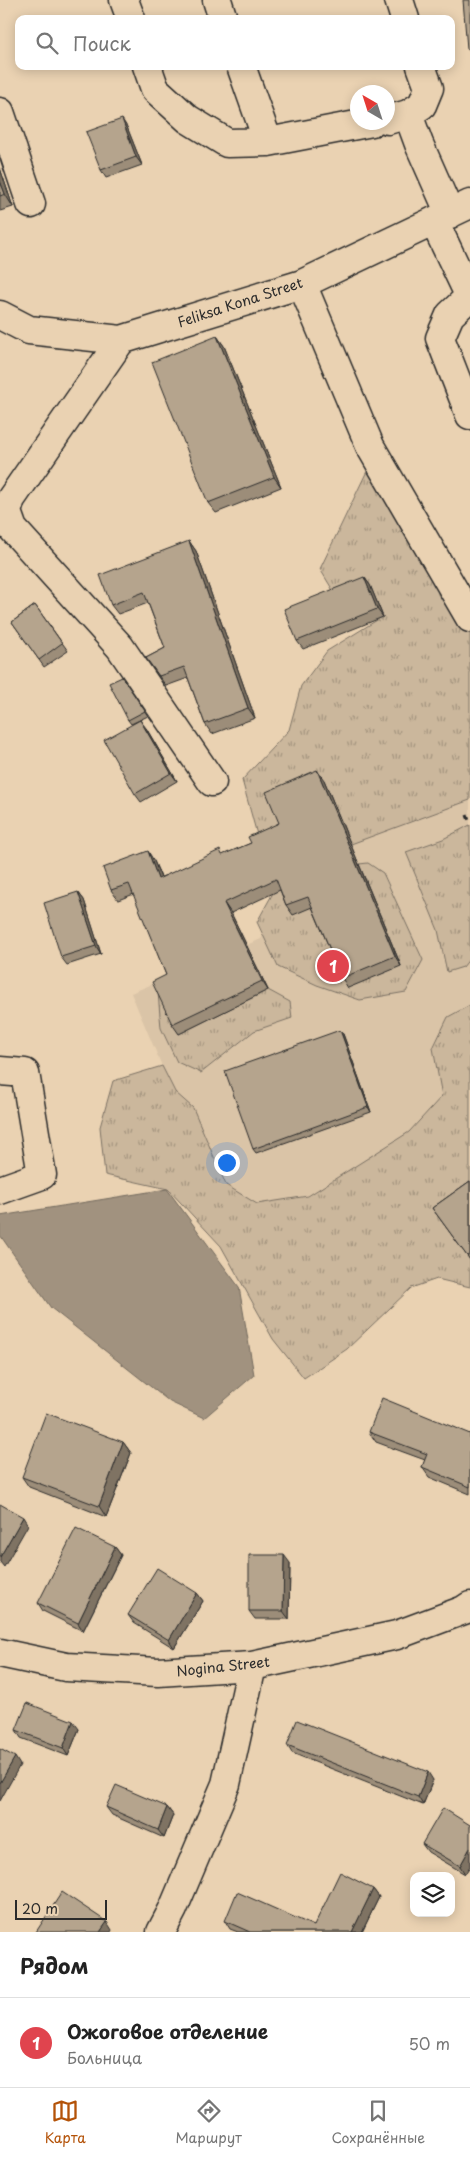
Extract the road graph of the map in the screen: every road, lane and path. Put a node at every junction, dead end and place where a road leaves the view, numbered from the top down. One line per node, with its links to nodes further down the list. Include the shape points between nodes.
1 (124, 0): 4 (street)
2 (217, 0): 5 (street)
3 (399, 0): 6 (street)
4 (130, 15)
5 (223, 15)
6 (404, 15)
7 (148, 70): 13 (street, via 155,89 188,119 227,143)
8 (242, 70): 13 (street)
9 (423, 70): 11 (street, via 429,88 422,105)
10 (0, 112): 14 (street)
11 (398, 117): 15 (street, via 419,144)
12 (350, 126): 13 (street)
13 (268, 142)
14 (31, 204)
15 (451, 213): 16 (street, Feliksa Kona Street); 17 (street)
16 (302, 284): 19 (street, Feliksa Kona Street); 21 (street, via 370,446)
17 (470, 297): 20 (street, via 450,315 440,338)
18 (0, 315): 19 (street, Feliksa Kona Street, via 29,330)
19 (121, 340): 22 (street, via 11,499 6,512 13,530 120,647)
20 (470, 415)
21 (470, 618)
22 (212, 782)
23 (467, 815): 24 (path)
24 (470, 823)
25 (0, 1070): 26 (street, via 25,1073 42,1174)
26 (0, 1190)
27 (470, 1606): 29 (street, Nogina Street, via 397,1635)
28 (0, 1653): 29 (street, Nogina Street, via 66,1666 158,1672)
29 (252, 1666): 30 (street, via 226,1784)
30 (161, 1932)

